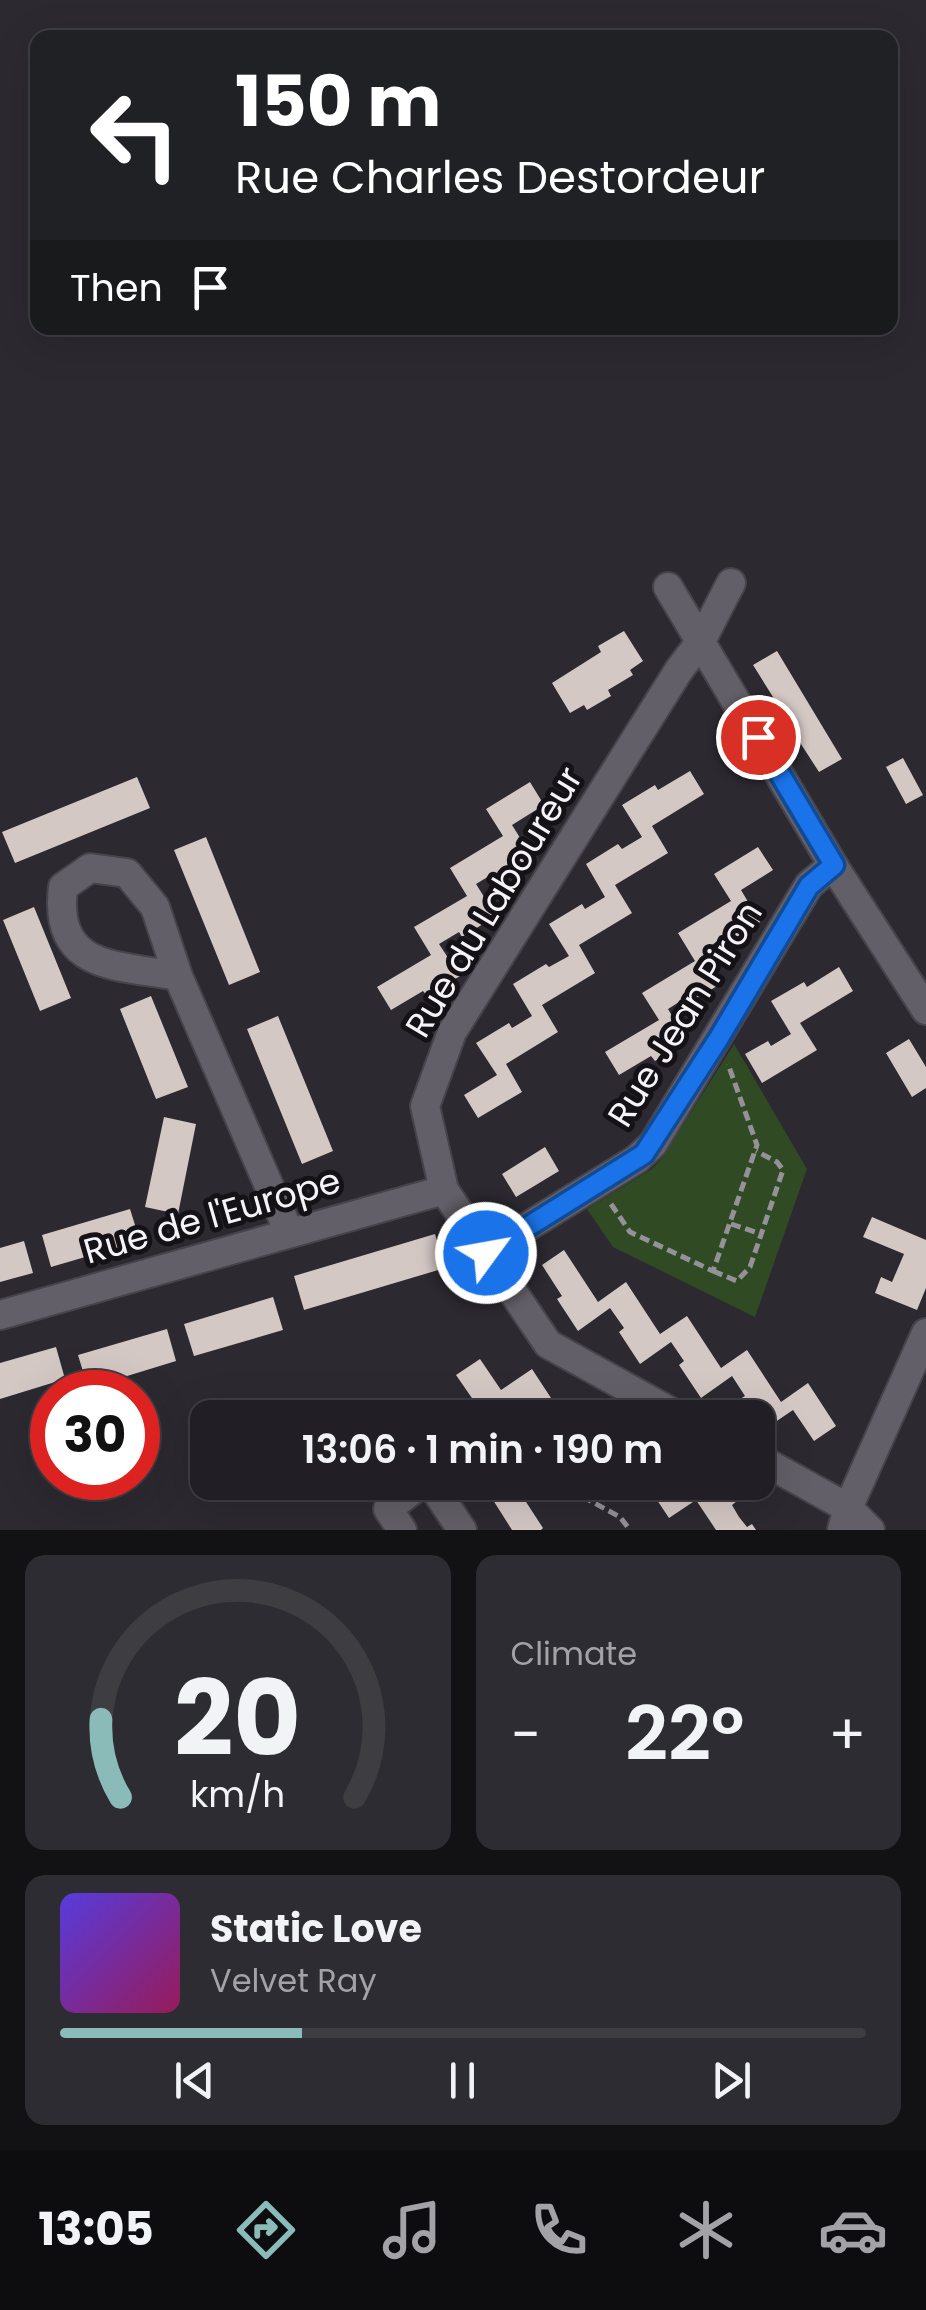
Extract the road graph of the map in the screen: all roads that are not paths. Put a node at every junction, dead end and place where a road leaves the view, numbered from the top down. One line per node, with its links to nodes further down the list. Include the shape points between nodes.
1 (731, 582): 3 (street, Rue du Laboureur)
2 (668, 587): 3 (street)
3 (701, 641): 4 (street); 7 (street, Rue du Laboureur, via 452,1032 425,1106)
4 (834, 865): 6 (street); 9 (street, Rue Jean Piron, via 809,886 653,1144)
5 (178, 976): 5 (street, via 99,963 74,946 60,916 64,887 90,868 127,873 156,907); 8 (street)
6 (926, 1010)
7 (444, 1190): 8 (street, Rue de l'Europe); 9 (street, Rue du Laboureur)
8 (289, 1232): 10 (street, Rue de l'Europe)
9 (486, 1253): 12 (street, Rue du Laboureur, via 548,1344)
10 (0, 1315)
11 (926, 1334): 16 (street)
12 (649, 1400)
13 (775, 1470): 16 (street)
14 (402, 1500): 17 (street, via 388,1510)
15 (440, 1500): 18 (street)
16 (845, 1519): 19 (street)
17 (402, 1530)
18 (462, 1530)
19 (870, 1530)

